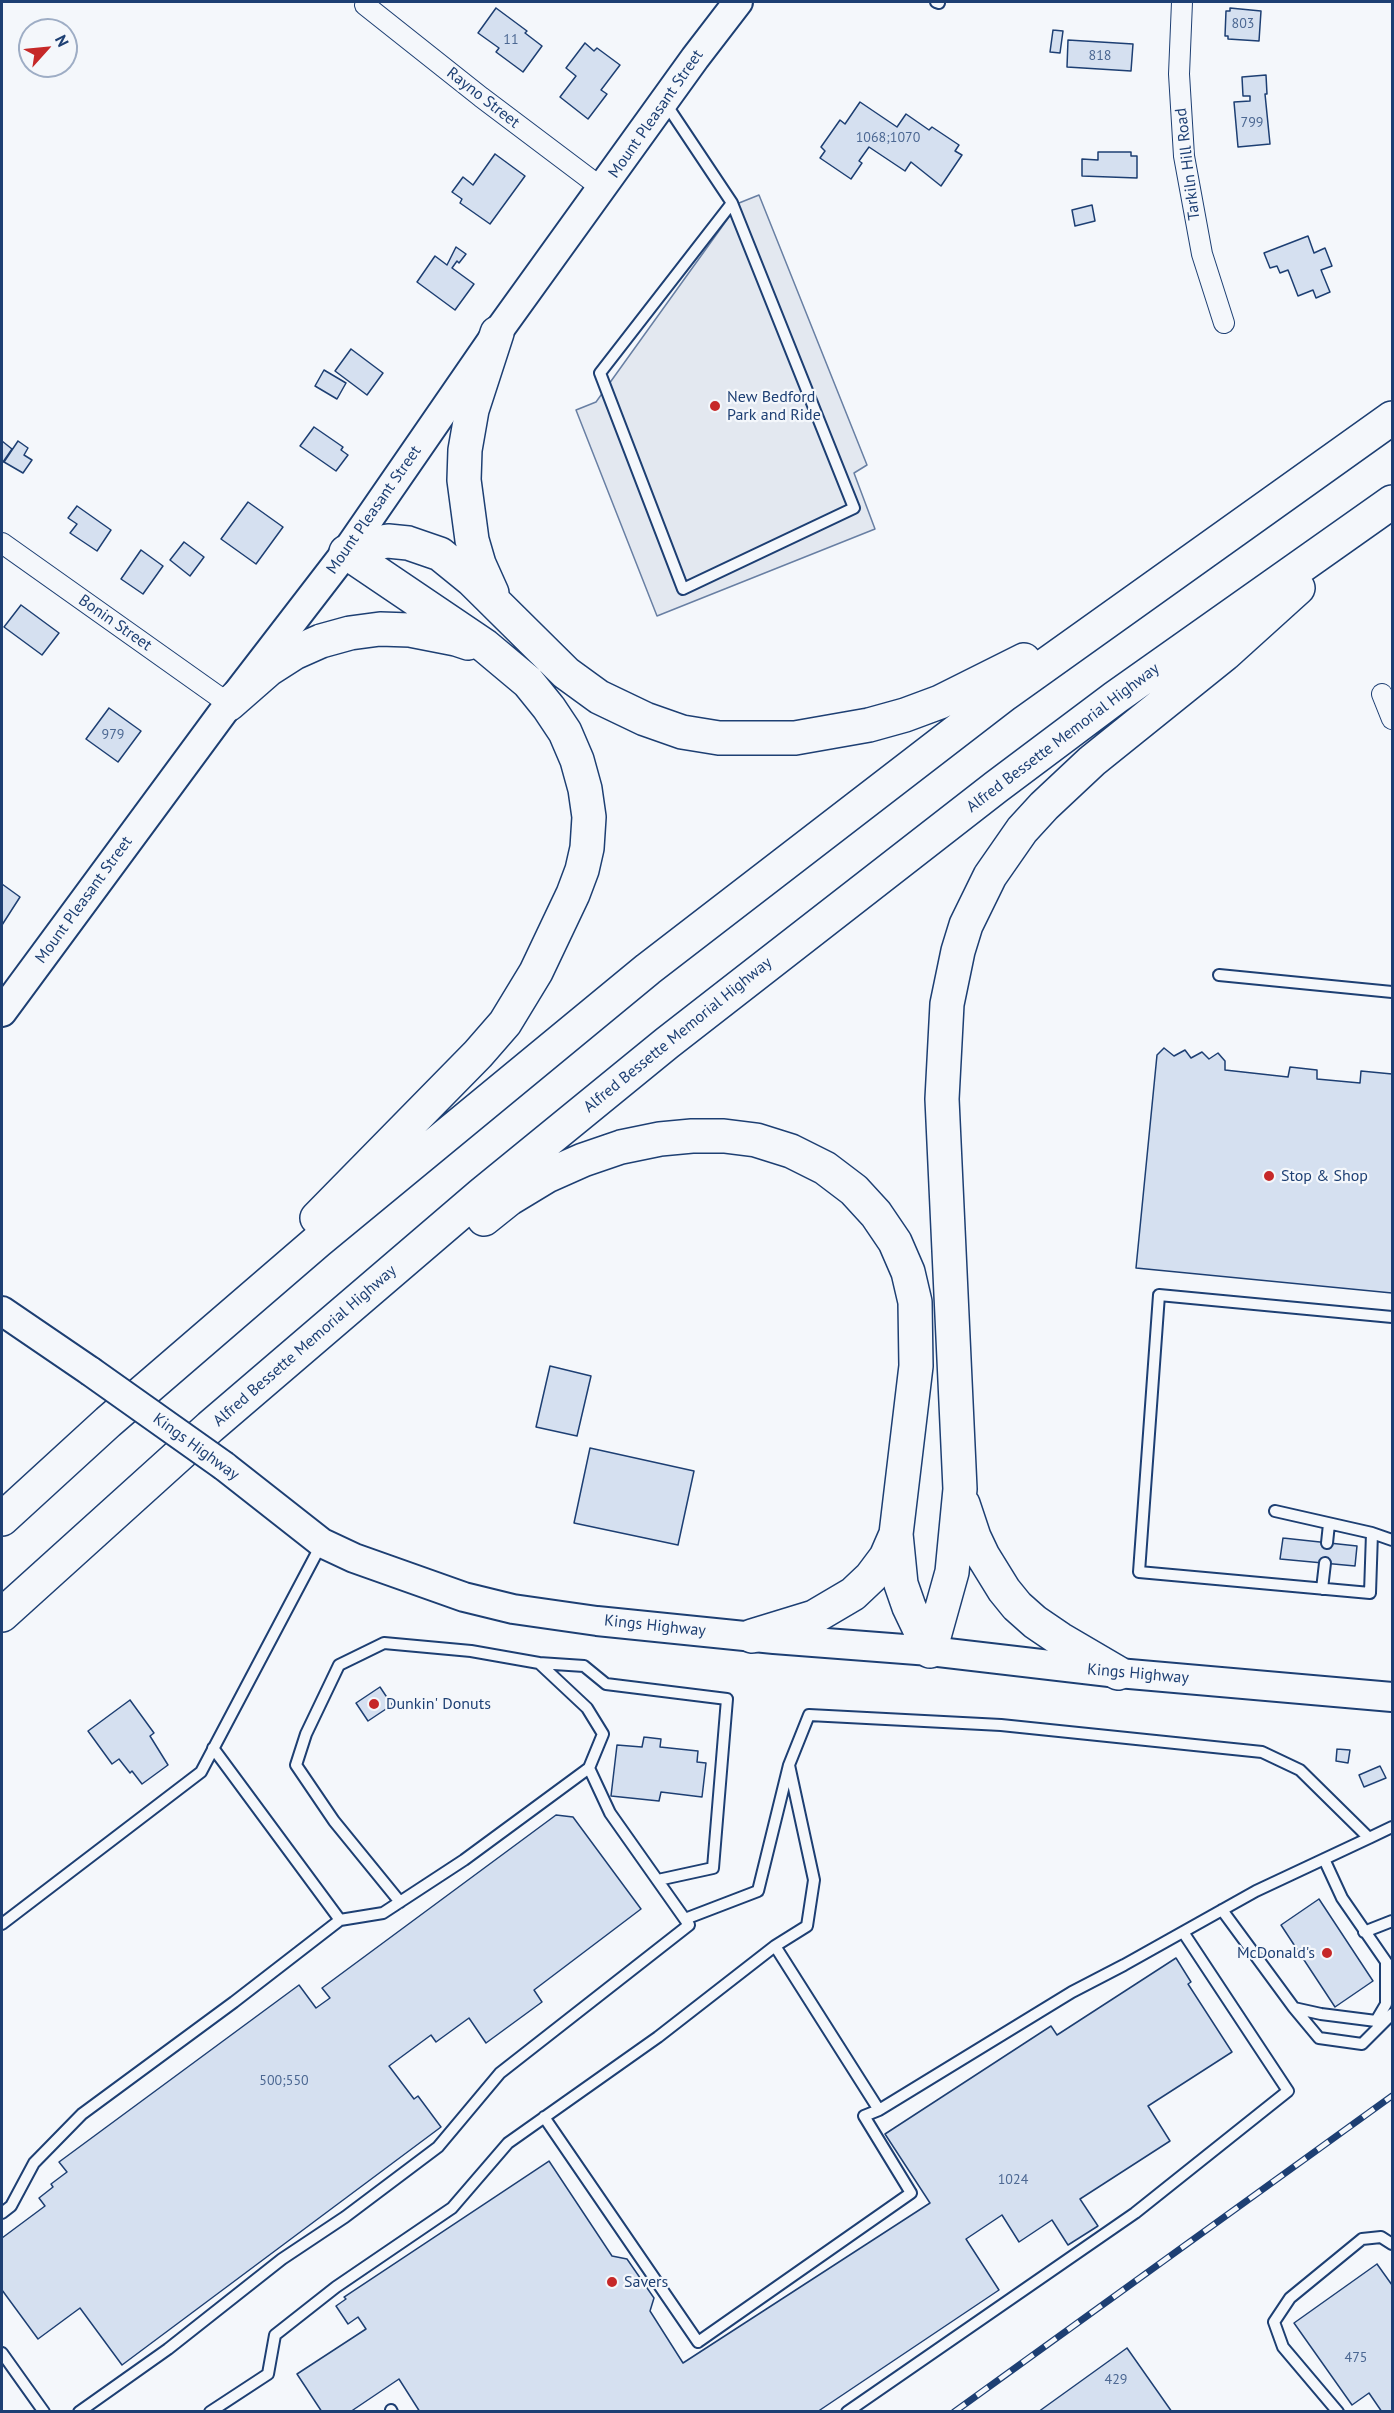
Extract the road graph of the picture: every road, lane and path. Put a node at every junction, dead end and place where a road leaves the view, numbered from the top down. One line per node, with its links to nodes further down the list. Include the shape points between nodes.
1 (738, 2): 4 (main road, Mount Pleasant Street)
2 (1182, 2): 7 (street, Tarkiln Hill Road, via 1179,74 1187,181 1202,254)
3 (366, 3): 5 (street, Rayno Street)
4 (664, 101): 5 (main road, Mount Pleasant Street); 6 (lane)
5 (603, 189): 8 (main road, Mount Pleasant Street)
6 (732, 203): 6 (lane, via 600,373 683,589 854,508)
7 (1224, 323)
8 (497, 333): 12 (main road, Mount Pleasant Street); 14 (highway, via 472,410 464,480 472,540)
9 (1392, 418): 13 (highway)
10 (1388, 505): 25 (highway, Alfred Bessette Memorial Highway, via 1116,697 773,959 561,1128); 26 (highway, via 1249,633 1067,783 1022,830 977,900 952,978 943,1058)
11 (2, 543): 17 (street, Bonin Street)
12 (346, 552): 14 (highway, via 388,542 424,547 453,563); 15 (highway); 17 (main road, Mount Pleasant Street)
13 (1136, 598): 14 (highway, via 1006,670 905,715 832,733 757,739 682,732 608,701 567,673); 24 (highway, via 648,969)
14 (502, 610)
15 (504, 662): 17 (highway, via 464,642 433,634 380,629 350,633 294,653 268,669); 24 (highway, via 528,682 549,708 569,741 585,789 589,817 587,848 562,920 505,1023)
16 (1382, 694): 18 (street)
17 (229, 704): 21 (main road, Mount Pleasant Street)
18 (1392, 719)
19 (1219, 975): 20 (lane)
20 (1392, 992)
21 (2, 1012)
22 (2, 1311): 34 (main road, Kings Highway, bridge, via 224,1466)
23 (1392, 1317): 36 (lane, via 1159,1295 1139,1572)
24 (204, 1338): 28 (highway)
25 (299, 1350): 31 (highway, via 547,1176 621,1147 660,1139 724,1136 756,1140 825,1168 854,1190 883,1223 909,1272 915,1302 916,1366); 37 (highway, Alfred Bessette Memorial Highway)
26 (960, 1489): 39 (highway, via 952,1572); 41 (highway, via 965,1515 983,1556 1017,1606 1060,1639)
27 (1275, 1510): 29 (lane)
28 (2, 1519)
29 (1329, 1524): 30 (lane); 33 (lane)
30 (1372, 1533): 32 (lane); 36 (lane, via 1370,1593)
31 (896, 1534): 38 (highway, via 886,1557 853,1594 814,1617); 39 (highway, via 901,1584)
32 (1392, 1540)
33 (1327, 1543)
34 (322, 1544): 38 (main road, Kings Highway, via 464,1597 504,1607 597,1621); 43 (lane)
35 (1325, 1563): 36 (lane)
36 (1322, 1589)
37 (2, 1615)
38 (752, 1636): 39 (main road, Kings Highway)
39 (930, 1651): 41 (main road, Kings Highway)
40 (539, 1663): 45 (lane, via 587,1708 603,1734); 49 (lane, via 584,1666 606,1684 727,1699 713,1868); 50 (lane, via 384,1642 339,1665 306,1734 296,1765 334,1821)
41 (1118, 1673): 42 (main road, Kings Highway)
42 (1392, 1697)
43 (213, 1748): 53 (lane); 55 (lane, via 201,1772)
44 (789, 1765): 47 (lane, via 809,1715 1000,1725 1262,1752 1300,1770); 52 (lane, via 758,1891); 58 (lane, via 814,1880 807,1926)
45 (589, 1768): 49 (lane, via 610,1813); 50 (lane)
46 (1392, 1827): 47 (lane)
47 (1369, 1838): 48 (lane)
48 (1324, 1859): 51 (lane); 57 (lane)
49 (658, 1880): 52 (lane)
50 (400, 1902): 53 (lane, via 383,1913)
51 (1222, 1910): 56 (lane); 60 (lane)
52 (685, 1919): 68 (lane, via 689,1925 500,2073 438,2147)
53 (340, 1920): 64 (lane, via 82,2114 34,2163 11,2206)
54 (1392, 1922): 57 (lane)
55 (2, 1924)
56 (1183, 1932): 62 (lane, via 1072,1992); 70 (lane, via 1288,2091 1136,2213)
57 (1364, 1932): 59 (lane)
58 (775, 1946): 62 (lane); 63 (lane, via 658,2037)
59 (1389, 1966): 60 (lane, via 1386,2004 1376,2021)
60 (1294, 2008): 61 (lane, via 1318,2038 1362,2044)
61 (1392, 2014)
62 (879, 2110): 63 (lane, via 864,2116 911,2193 698,2342)
63 (544, 2117): 69 (lane, via 508,2144 452,2208 336,2287 275,2336 267,2374)
64 (2, 2213)
65 (1392, 2244): 71 (lane, via 1381,2237 1362,2239 1290,2298 1274,2322 1283,2347)
66 (2, 2353): 67 (lane)
67 (44, 2412)
68 (79, 2412)
69 (210, 2412)
70 (847, 2412)
71 (1338, 2412)

